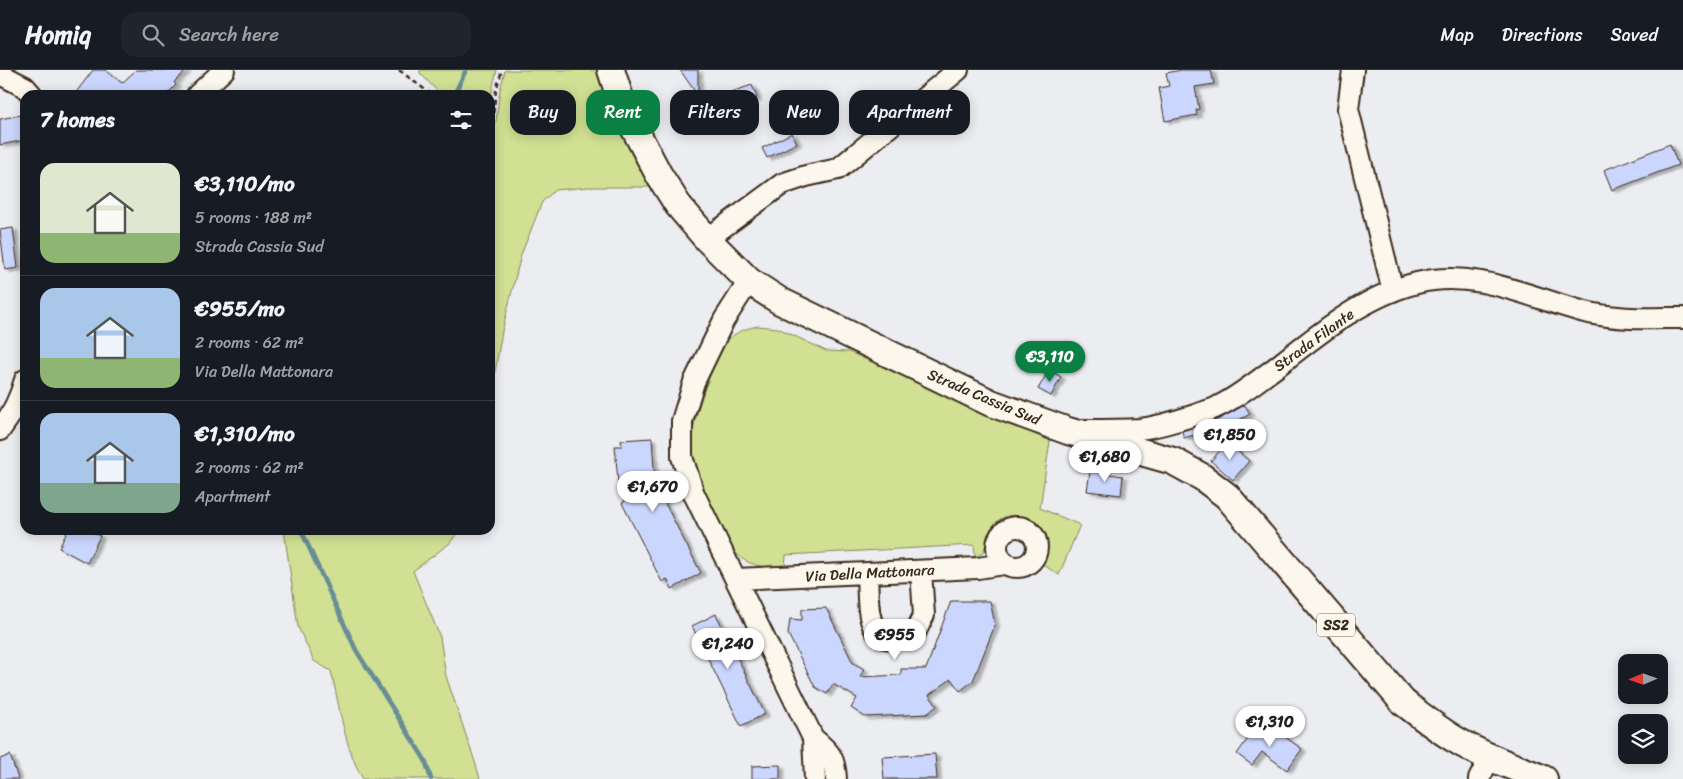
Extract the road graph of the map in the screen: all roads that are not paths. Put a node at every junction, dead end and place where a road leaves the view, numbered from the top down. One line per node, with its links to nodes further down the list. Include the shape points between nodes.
1 (224, 70): 7 (street)
2 (611, 70): 8 (main road, Strada Cassia Sud, via 624,107 658,175)
3 (958, 70): 8 (street, via 838,169 782,184)
4 (1353, 70): 10 (street, via 1348,109)
5 (0, 74): 6 (street)
6 (28, 90)
7 (202, 90)
8 (707, 239): 9 (main road, Strada Cassia Sud)
9 (748, 282): 14 (main road, Strada Cassia Sud, via 780,301 991,403); 18 (street, via 705,358 682,421 682,456 694,494)
10 (1393, 291): 11 (street, Strada Filante, via 1417,282 1449,278 1484,282 1585,312 1622,319); 14 (street, Strada Filante, via 1349,313 1219,407 1140,428)
11 (1683, 318)
12 (20, 396): 13 (street)
13 (0, 430)
14 (1068, 431): 20 (main road, Strada Cassia Sud / SS2, via 1173,461 1227,496 1403,702 1457,740)
15 (1004, 564): 16 (street, Via Della Mattonara)
16 (921, 570): 17 (street, Via Della Mattonara); 17 (street, via 924,615 915,633 903,638 884,638 869,619)
17 (867, 573): 18 (street, Via Della Mattonara)
18 (736, 580): 19 (street)
19 (813, 738): 21 (street); 22 (street, via 829,751 836,765)
20 (1484, 768): 23 (main road, Strada Cassia Sud / SS2)
21 (815, 779)
22 (836, 779)
23 (1544, 779)

